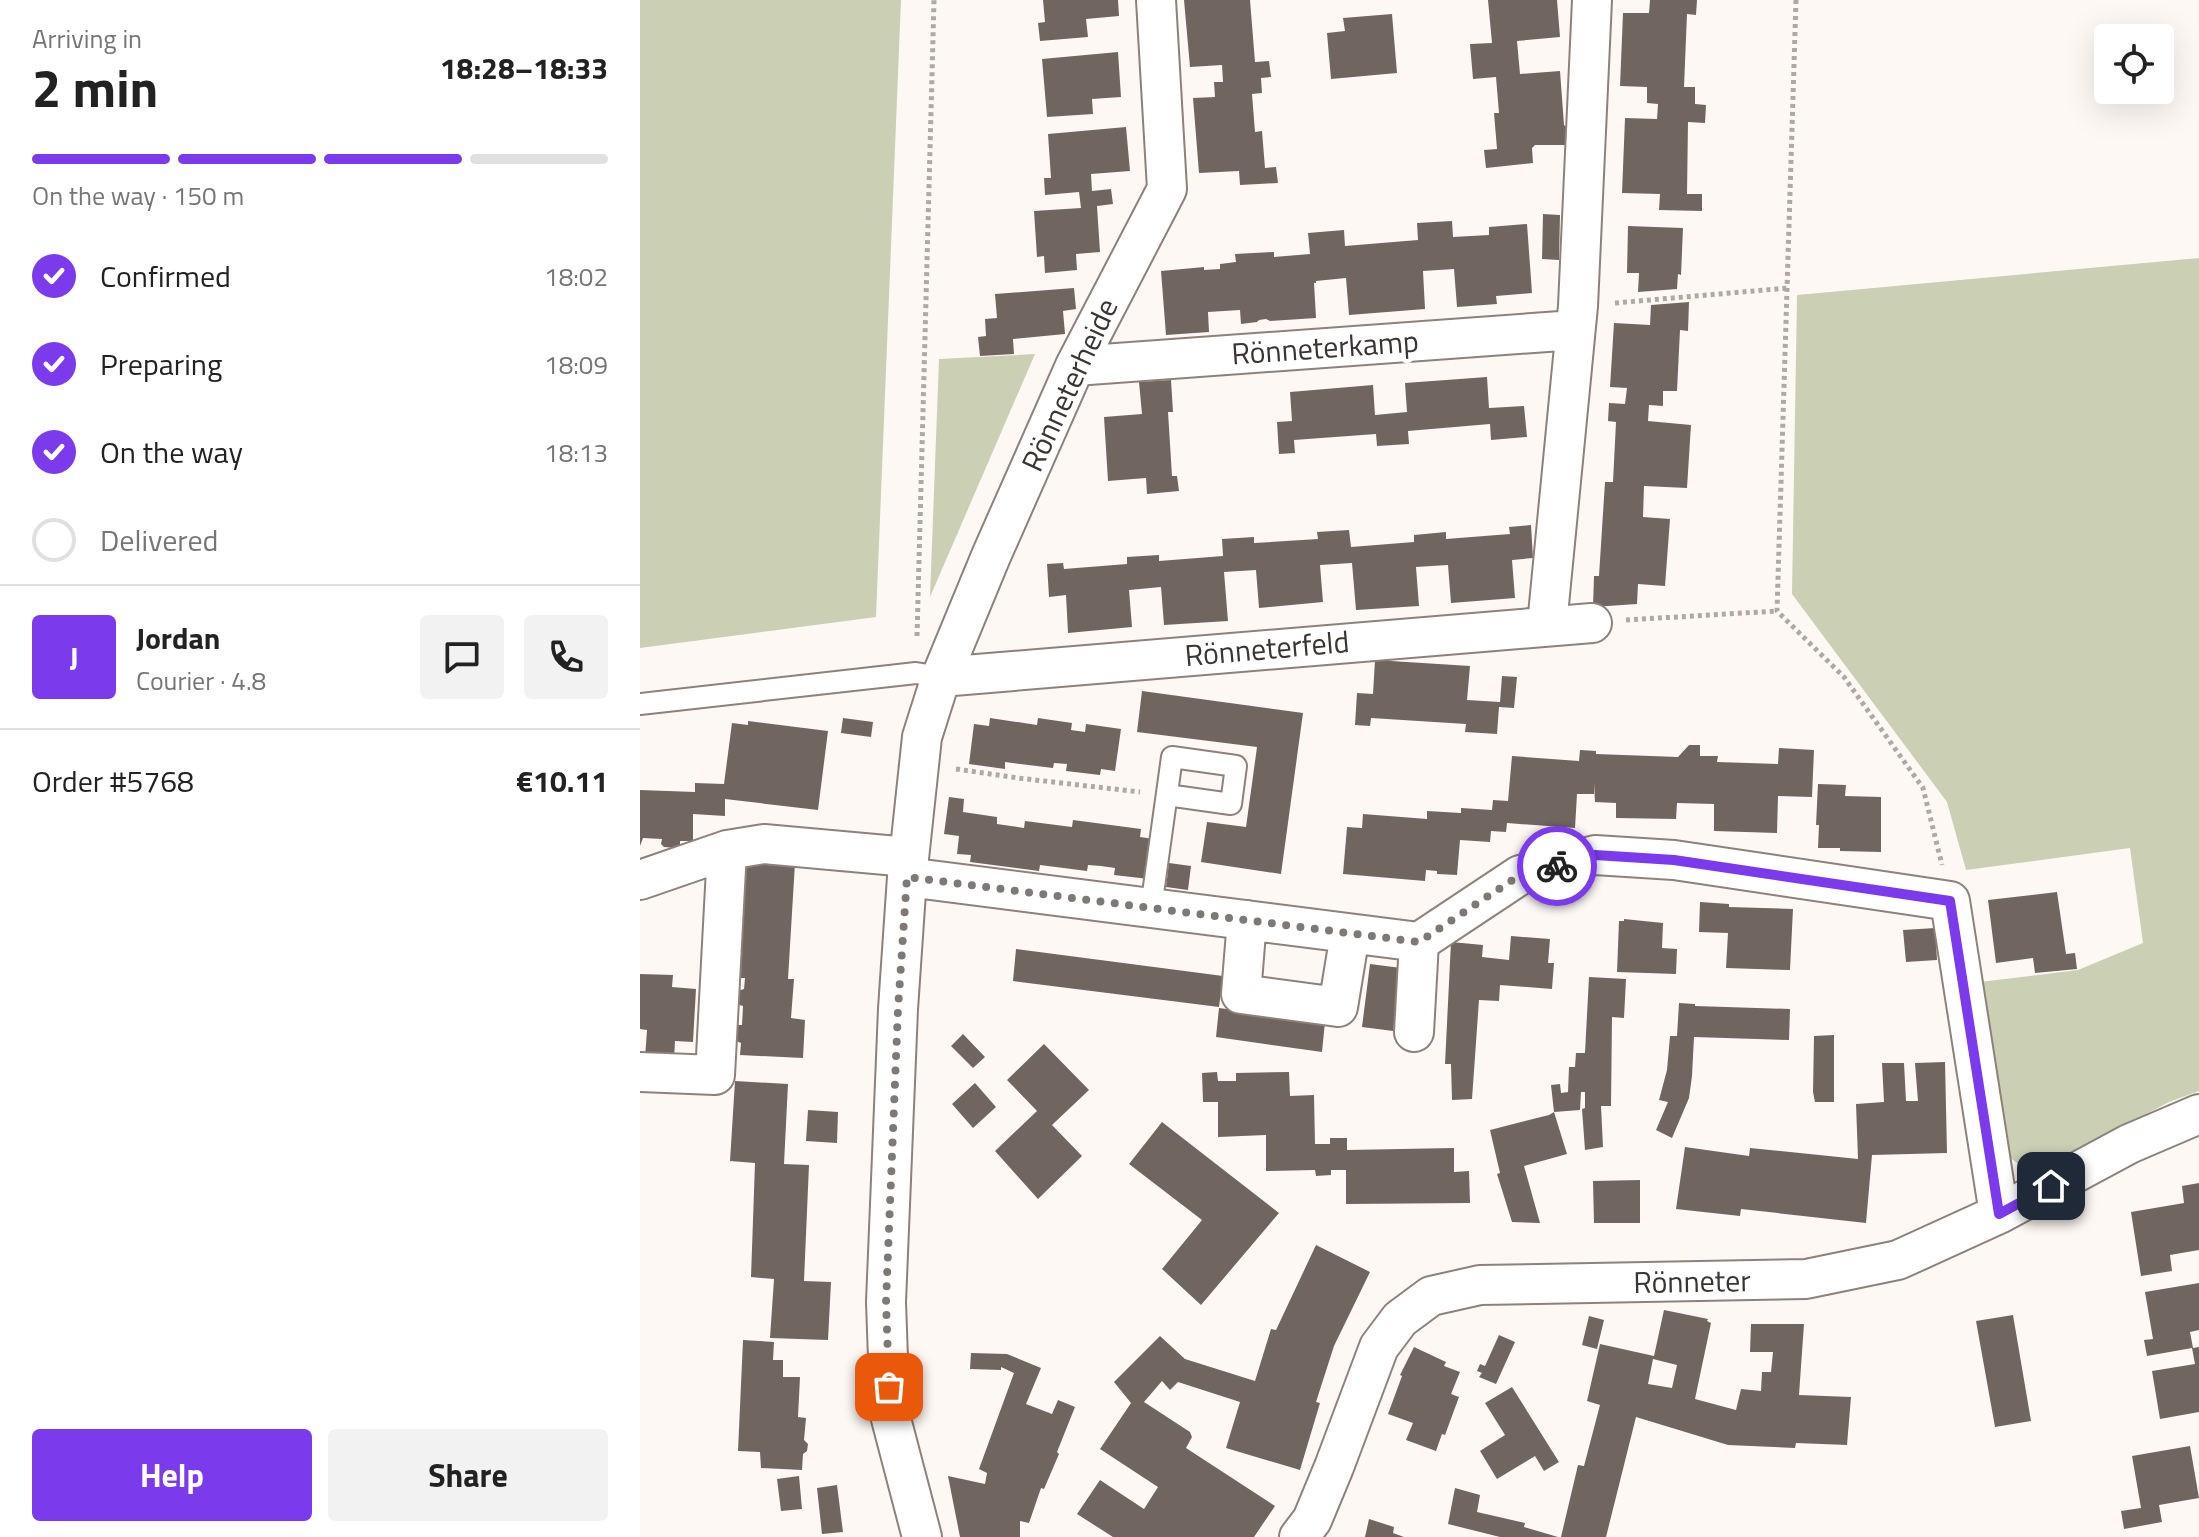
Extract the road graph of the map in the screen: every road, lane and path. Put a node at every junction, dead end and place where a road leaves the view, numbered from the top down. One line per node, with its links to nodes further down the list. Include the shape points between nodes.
1 (934, 0): 11 (path)
2 (1156, 0): 7 (street, Rönneterheide, via 1167,189)
3 (1592, 0): 6 (street)
4 (1796, 0): 5 (path)
5 (1788, 288): 6 (path); 8 (path)
6 (1576, 318): 7 (street, Rönneterkamp); 10 (street)
7 (1075, 366): 11 (street, Rönneterheide, via 991,556)
8 (1777, 611): 9 (path); 18 (path, via 1844,677 1923,788)
9 (1592, 623): 10 (street, Rönneterfeld)
10 (1547, 625): 11 (street, Rönneterfeld)
11 (929, 675): 12 (lane); 13 (street, Rönneterheide)
12 (640, 704)
13 (919, 764): 14 (path); 16 (street, Rönneterheide)
14 (1167, 795): 19 (lane)
15 (727, 850): 16 (street, via 764,844); 17 (street); 24 (street, via 715,1075)
16 (907, 867): 19 (street); 27 (street, Rönneterheide, via 886,1302 890,1415)
17 (640, 880)
18 (1950, 901): 22 (street, via 1674,860 1595,855 1520,875); 26 (street)
19 (1151, 908): 20 (street)
20 (1247, 920): 21 (street); 21 (street, via 1241,994 1338,1007)
21 (1350, 934): 22 (street)
22 (1419, 942): 23 (street)
23 (1414, 1032)
24 (640, 1072)
25 (2199, 1114): 26 (street, Rönneter, via 2129,1144)
26 (1999, 1214): 28 (street, Rönneter, via 1898,1260 1806,1279 1480,1285 1431,1296 1400,1319 1379,1347 1312,1520)
27 (922, 1537)
28 (1299, 1537)

